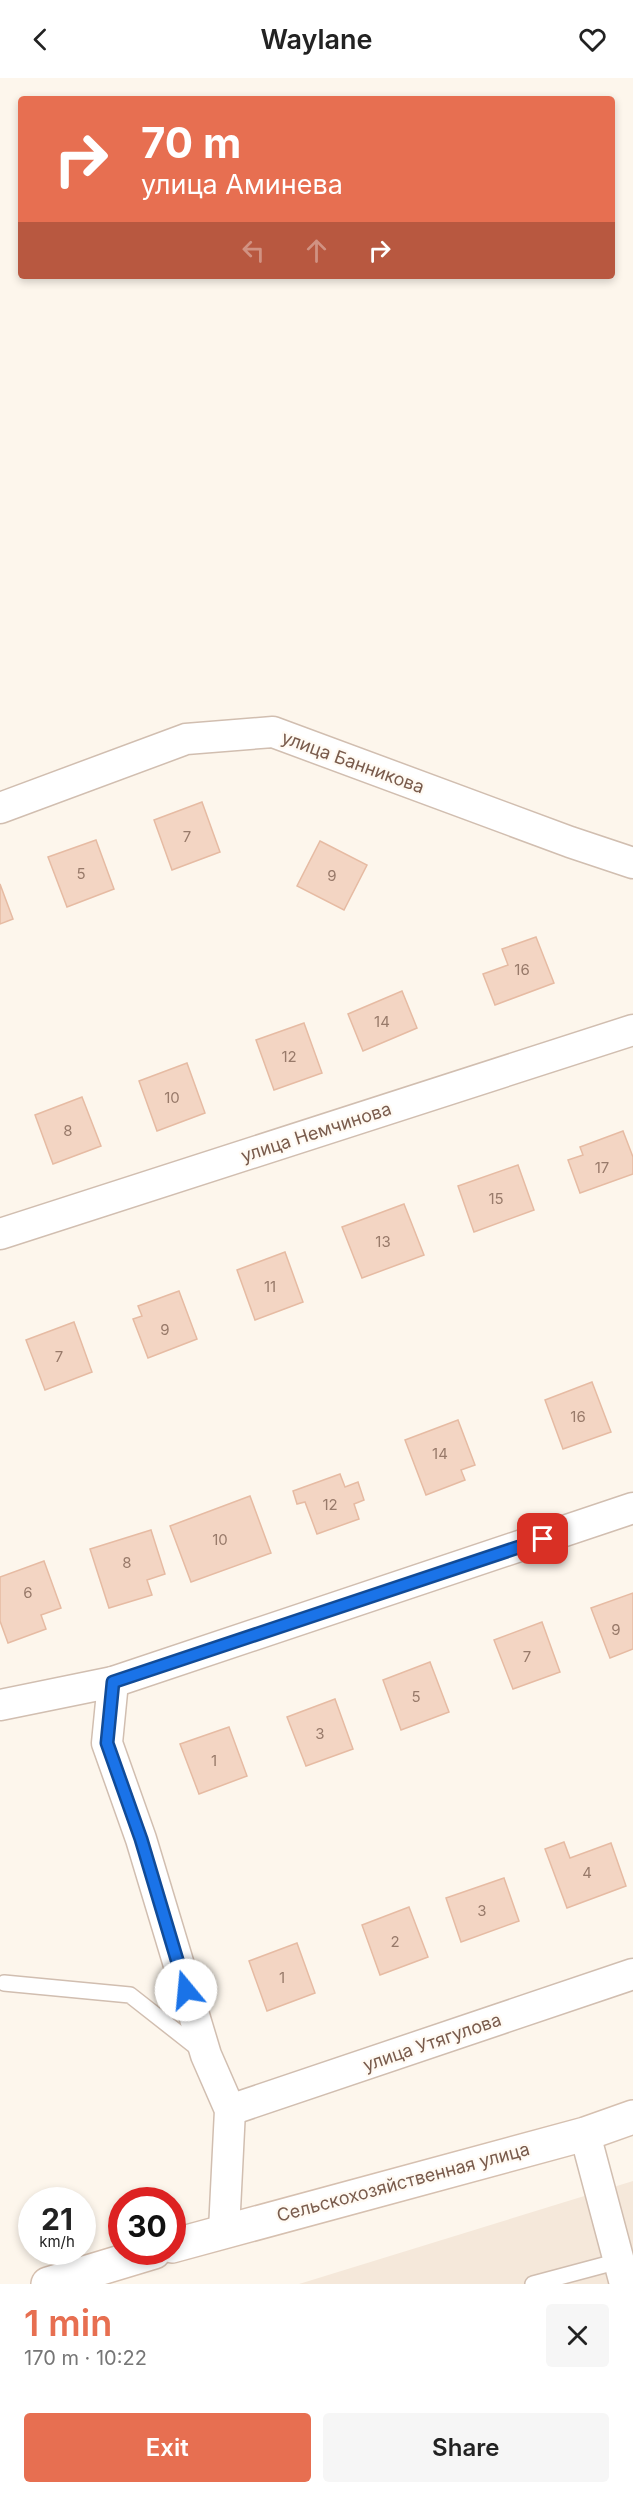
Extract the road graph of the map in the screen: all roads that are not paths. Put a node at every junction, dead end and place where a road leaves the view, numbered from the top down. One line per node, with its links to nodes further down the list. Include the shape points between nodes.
1 (0, 808): 2 (street, улица Банникова, via 186,739 273,732)
2 (633, 863)
3 (633, 1030): 4 (street, улица Немчинова)
4 (0, 1234)
5 (633, 1509): 6 (street)
6 (113, 1682): 7 (street); 10 (street, via 107,1743 141,1839)
7 (0, 1705)
8 (633, 1974): 11 (street, улица Утягулова)
9 (1, 1980): 10 (lane, via 130,1995)
10 (206, 2055): 11 (street)
11 (230, 2110): 14 (street)
12 (633, 2117): 13 (main road, Сельскохозяйственная улица)
13 (585, 2134): 14 (main road, Сельскохозяйственная улица); 17 (street)
14 (224, 2230): 15 (main road, Сельскохозяйственная улица)
15 (186, 2242)
16 (120, 2265): 18 (main road)
17 (622, 2272): 20 (lane)
18 (83, 2279): 19 (main road)
19 (48, 2284)
20 (533, 2284)

